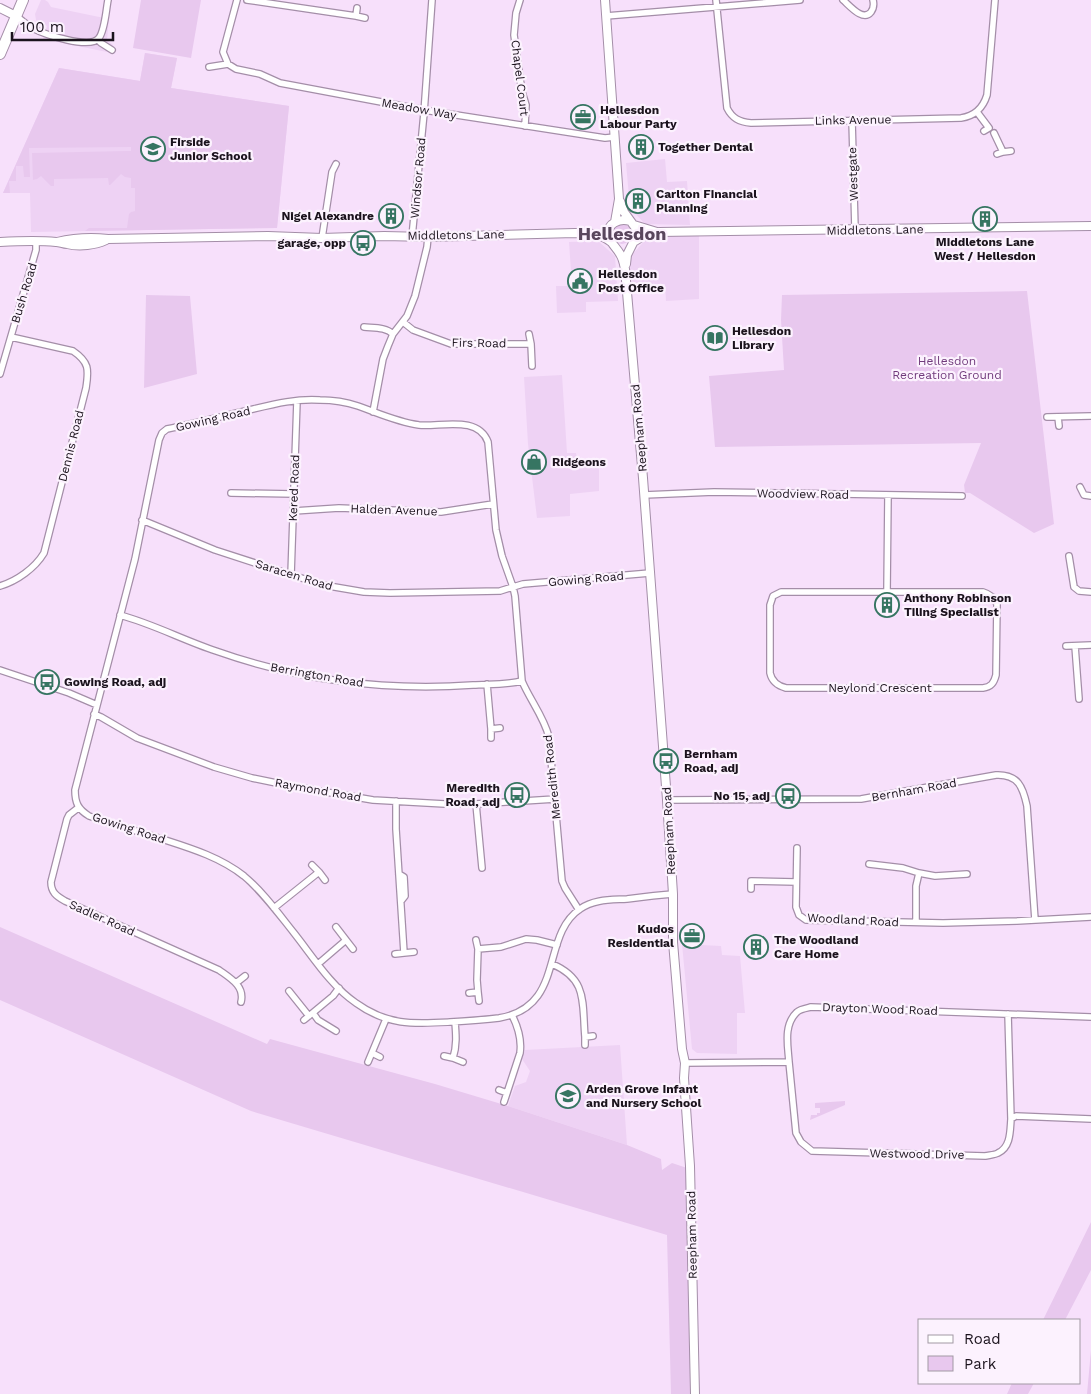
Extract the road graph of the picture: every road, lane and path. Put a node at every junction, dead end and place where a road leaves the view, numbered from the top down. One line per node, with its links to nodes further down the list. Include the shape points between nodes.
1 (23, 0): 15 (highway)
2 (108, 0): 19 (street)
3 (238, 0): 22 (street, via 224,52)
4 (247, 0): 16 (street)
5 (432, 0): 24 (street, Windsor Road)
6 (520, 0): 27 (street, Chapel Court, via 514,34 527,113)
7 (605, 0): 17 (street, Reepham Road)
8 (800, 0): 12 (street)
9 (843, 0): 10 (street, via 859,14 865,15 870,14)
10 (873, 0)
11 (995, 0): 25 (street, via 987,95)
12 (716, 3): 17 (street); 26 (street, Links Avenue, via 730,114 742,122 751,123)
13 (0, 8): 15 (street)
14 (357, 8): 16 (street)
15 (16, 16): 19 (street, via 48,35 88,43); 21 (highway)
16 (356, 16): 18 (street)
17 (606, 16): 30 (street, Reepham Road)
18 (365, 18)
19 (98, 40): 20 (street)
20 (112, 50)
21 (0, 54)
22 (228, 64): 23 (street); 24 (street, Meadow Way, via 236,70 260,74 280,83)
23 (209, 68)
24 (424, 110): 27 (street, Meadow Way); 42 (street, Windsor Road)
25 (977, 112): 26 (street, Links Avenue, via 961,118); 29 (street, via 986,129)
26 (852, 120): 39 (street, Westgate)
27 (525, 126): 30 (street, Meadow Way)
28 (1000, 128): 29 (street)
29 (994, 133): 32 (street)
30 (615, 137): 35 (street, Reepham Road)
31 (1011, 151): 32 (street)
32 (1004, 152): 33 (street)
33 (996, 154)
34 (336, 164): 44 (street)
35 (619, 199): 36 (street, Reepham Road); 37 (street, Reepham Road)
36 (613, 223): 37 (street, via 625,219); 41 (street, Middletons Lane); 48 (street, Reepham Road, via 609,237)
37 (632, 223): 40 (street, Middletons Lane); 47 (street, Reepham Road, via 637,235)
38 (1091, 226): 39 (street, Middletons Lane)
39 (855, 229): 40 (street, Middletons Lane)
40 (658, 232): 47 (street, Middletons Lane)
41 (590, 233): 43 (street, Middletons Lane); 48 (street, Middletons Lane)
42 (412, 237): 43 (street, Middletons Lane); 44 (street, Middletons Lane)
43 (428, 237): 50 (street, via 415,296)
44 (322, 238): 45 (street, Middletons Lane, via 268,236)
45 (36, 241): 46 (street, Middletons Lane); 54 (street, Bush Road)
46 (0, 242)
47 (634, 242): 48 (street, via 624,248); 49 (street, Reepham Road, via 627,255)
48 (613, 243): 49 (street, Reepham Road)
49 (625, 270): 67 (street, Reepham Road)
50 (403, 322): 52 (street); 55 (street, Firs Road, via 413,330 451,344)
51 (364, 327): 52 (street, via 383,329)
52 (393, 334): 59 (street, via 383,359)
53 (529, 334): 55 (street)
54 (11, 337): 57 (street, Bush Road); 77 (street, Dennis Road, via 73,350 87,364 88,373 44,553 23,574)
55 (530, 344): 56 (street)
56 (532, 366)
57 (0, 374)
58 (297, 401): 59 (street, Gowing Road, via 338,402); 66 (street, Kered Road); 73 (street, Gowing Road, via 167,429 160,440)
59 (373, 412): 71 (street, Gowing Road, via 412,424 465,424 480,431 486,436 489,451)
60 (1091, 416): 62 (street)
61 (1047, 417): 62 (street)
62 (1058, 417): 63 (street)
63 (1059, 426)
64 (1080, 488): 70 (street, via 1083,497)
65 (231, 493): 66 (street)
66 (294, 494): 72 (street, Kered Road)
67 (644, 495): 68 (street, Woodview Road, via 714,492); 75 (street, Reepham Road)
68 (888, 495): 69 (street, Woodview Road); 79 (street)
69 (962, 496)
70 (1091, 496)
71 (493, 504): 72 (street, Halden Avenue, via 441,512 339,508); 78 (street, Gowing Road, via 502,556)
72 (294, 511): 76 (street, Kered Road)
73 (142, 520): 76 (street, Saracen Road, via 215,550); 81 (street, Gowing Road)
74 (1069, 556): 80 (street, via 1074,587)
75 (650, 573): 78 (street, Gowing Road); 95 (street, Reepham Road)
76 (291, 574): 78 (street, Saracen Road, via 324,585 390,594 500,591)
77 (0, 586)
78 (514, 587): 86 (street, Meredith Road)
79 (887, 592): 79 (street, Neylond Crescent, via 983,592 992,596 997,604 996,675 993,684 983,688 786,688 771,678 770,605 777,593)
80 (1091, 592)
81 (120, 615): 87 (street, Berrington Road, via 216,651 301,674 391,686); 89 (street, Gowing Road)
82 (1091, 645): 84 (street)
83 (1066, 646): 84 (street)
84 (1076, 646): 88 (street)
85 (0, 670): 89 (street)
86 (522, 680): 87 (street, Berrington Road); 94 (street, Meredith Road, via 547,727)
87 (487, 684): 92 (street)
88 (1079, 700)
89 (97, 705): 90 (street, Gowing Road)
90 (94, 714): 96 (street, Raymond Road, via 137,738 174,753 252,778 337,795); 98 (street, Gowing Road, via 75,790)
91 (500, 728): 92 (street)
92 (491, 729): 93 (street)
93 (491, 738)
94 (555, 799): 97 (street, Raymond Road); 111 (street, Meredith Road, via 562,881)
95 (667, 800): 109 (street, Reepham Road); 113 (street, Bernham Road, via 861,799 1007,775 1016,780 1028,806)
96 (396, 801): 97 (street, Raymond Road); 122 (street, via 399,874 404,877 405,896 401,901)
97 (476, 804): 102 (street)
98 (78, 808): 110 (street, Gowing Road, via 90,816 187,847 227,864 259,890); 127 (street, Sadler Road, via 67,819 53,873 51,887 56,896 219,970)
99 (797, 848): 107 (street, Woodland Road)
100 (869, 864): 104 (street)
101 (312, 865): 103 (street)
102 (482, 868)
103 (319, 872): 106 (street); 110 (street)
104 (919, 873): 105 (street, via 934,876); 114 (street, Woodland Road)
105 (967, 874)
106 (325, 880)
107 (796, 882): 108 (street, via 751,881); 114 (street, Woodland Road, via 798,915 806,920)
108 (751, 889)
109 (672, 894): 111 (street, via 604,900); 151 (street, Reepham Road)
110 (274, 908): 124 (street, Gowing Road)
111 (578, 910): 118 (street, via 571,916)
112 (1091, 917): 113 (street, Woodland Road)
113 (1035, 920): 114 (street, Woodland Road)
114 (916, 922)
115 (336, 927): 116 (street)
116 (346, 940): 120 (street); 124 (street)
117 (476, 940): 119 (street)
118 (557, 945): 119 (street, via 526,939 500,947); 125 (street)
119 (478, 949): 130 (street)
120 (353, 950)
121 (414, 952): 122 (street)
122 (404, 953): 123 (street)
123 (395, 954)
124 (318, 964): 128 (street, Gowing Road)
125 (552, 964): 135 (street, via 538,996); 142 (street, via 569,974 578,985 582,994)
126 (245, 976): 127 (street)
127 (236, 983): 133 (street, via 241,989)
128 (340, 988): 136 (street); 138 (street, Gowing Road, via 356,1004)
129 (289, 991): 136 (street)
130 (478, 992): 131 (street); 132 (street)
131 (469, 993)
132 (479, 1001)
133 (241, 1002)
134 (1008, 1014): 137 (street, Drayton Wood Road); 150 (street, Drayton Wood Road, via 811,1007 798,1011 789,1023); 155 (street)
135 (512, 1015): 139 (street, Gowing Road); 153 (street, via 521,1045)
136 (309, 1016): 140 (street)
137 (1091, 1017)
138 (386, 1018): 139 (street, Gowing Road, via 417,1024); 144 (street)
139 (455, 1022): 147 (street)
140 (336, 1031)
141 (593, 1036): 142 (street)
142 (585, 1037): 143 (street)
143 (585, 1045)
144 (372, 1053): 146 (street); 148 (street)
145 (444, 1056): 147 (street)
146 (380, 1057)
147 (454, 1058): 149 (street)
148 (368, 1062)
149 (464, 1062)
150 (789, 1062): 151 (street); 155 (street, Westwood Drive, via 796,1132 812,1152 998,1154 1010,1140)
151 (685, 1063): 157 (street, Reepham Road)
152 (499, 1090): 153 (street)
153 (507, 1093): 154 (street)
154 (504, 1102)
155 (1011, 1119): 156 (street, via 1016,1116)
156 (1091, 1119)
157 (695, 1394)

